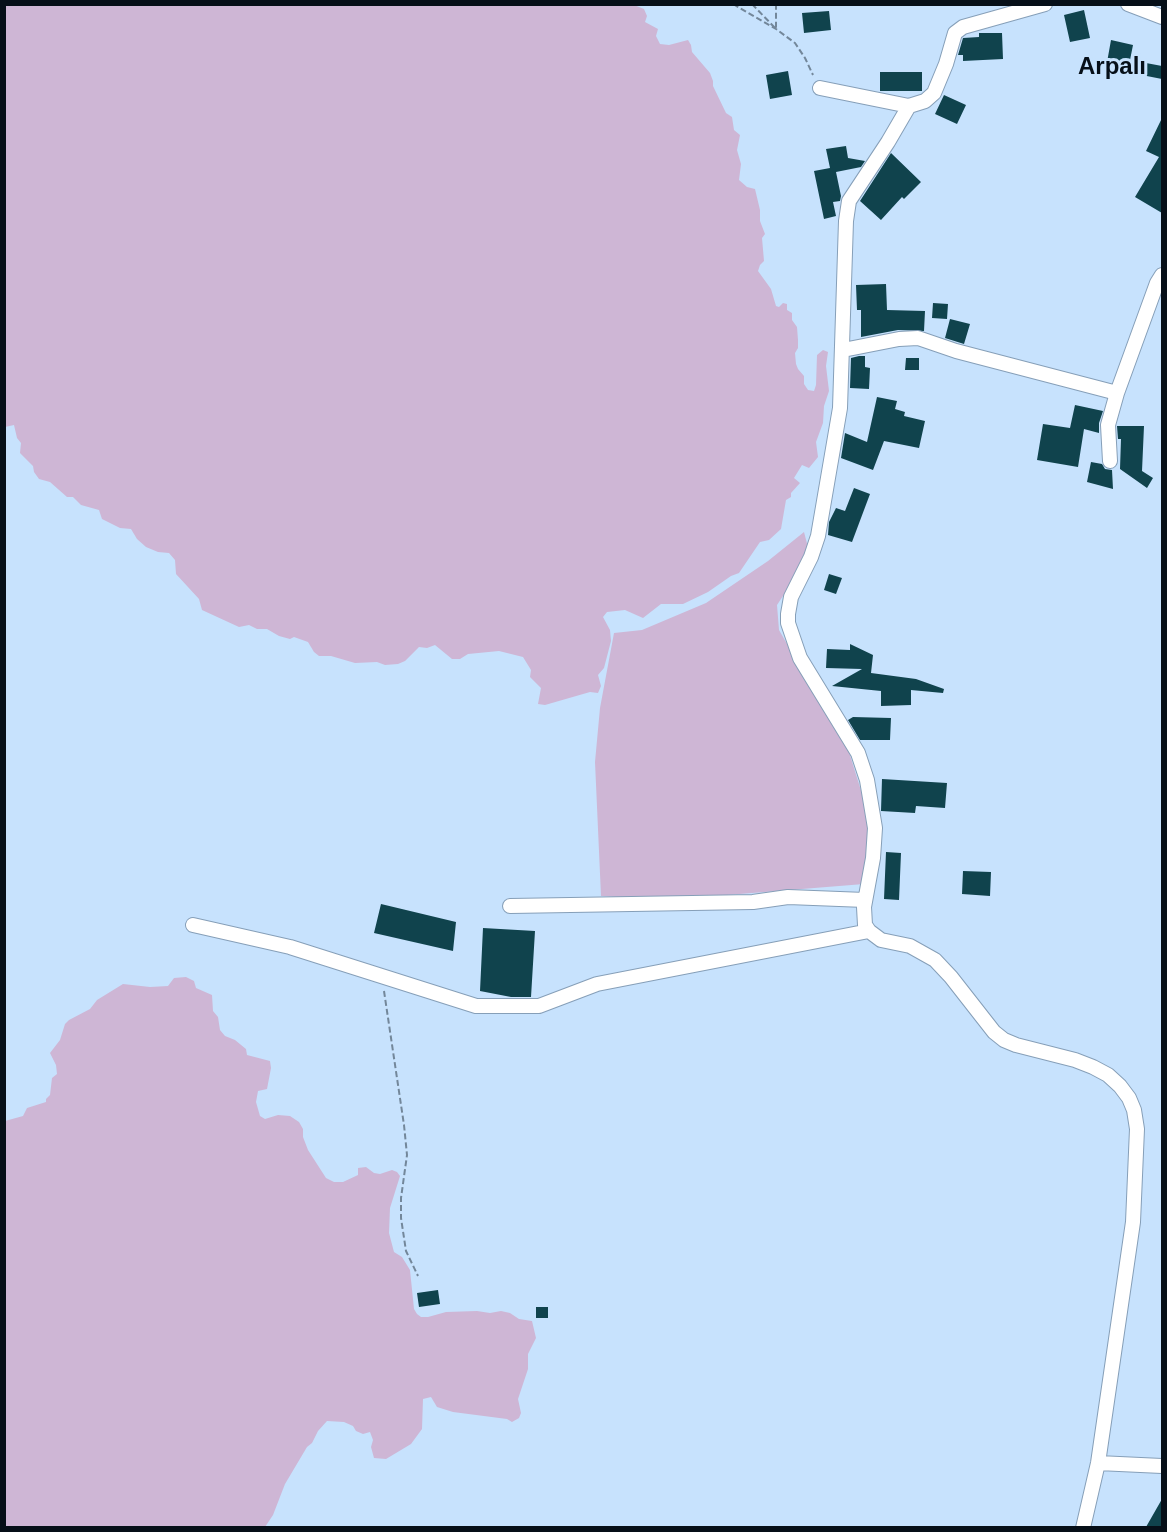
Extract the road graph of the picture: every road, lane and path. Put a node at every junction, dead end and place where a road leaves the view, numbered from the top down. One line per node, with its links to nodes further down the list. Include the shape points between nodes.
1 (733, 4): 7 (path)
2 (752, 4): 7 (path)
3 (776, 4): 7 (path)
4 (1045, 4): 9 (street, via 958,30 934,93)
5 (1128, 4): 6 (street)
6 (1162, 17)
7 (776, 28): 8 (path, via 795,43)
8 (820, 88): 9 (street)
9 (909, 106): 11 (street, via 847,207)
10 (1162, 275): 12 (street)
11 (843, 350): 12 (street, via 918,338); 14 (street, via 840,408 824,512 812,557 791,597 788,623 800,658 858,753 867,780 875,828)
12 (1117, 393): 13 (street, via 1108,424)
13 (1110, 461)
14 (865, 900): 15 (street, via 788,897 753,902); 17 (street, via 864,917)
15 (510, 906)
16 (192, 925): 18 (street, via 290,947)
17 (869, 931): 18 (street, via 597,984 539,1006 476,1006); 20 (street, via 881,940 910,946 935,960 987,1025 1004,1040 1093,1067 1120,1086 1132,1104 1137,1129 1133,1222)
18 (382, 976): 19 (path, via 406,1145 401,1218 406,1251)
19 (418, 1276)
20 (1098, 1463): 21 (street); 22 (street)
21 (1162, 1466)
22 (1083, 1527)

